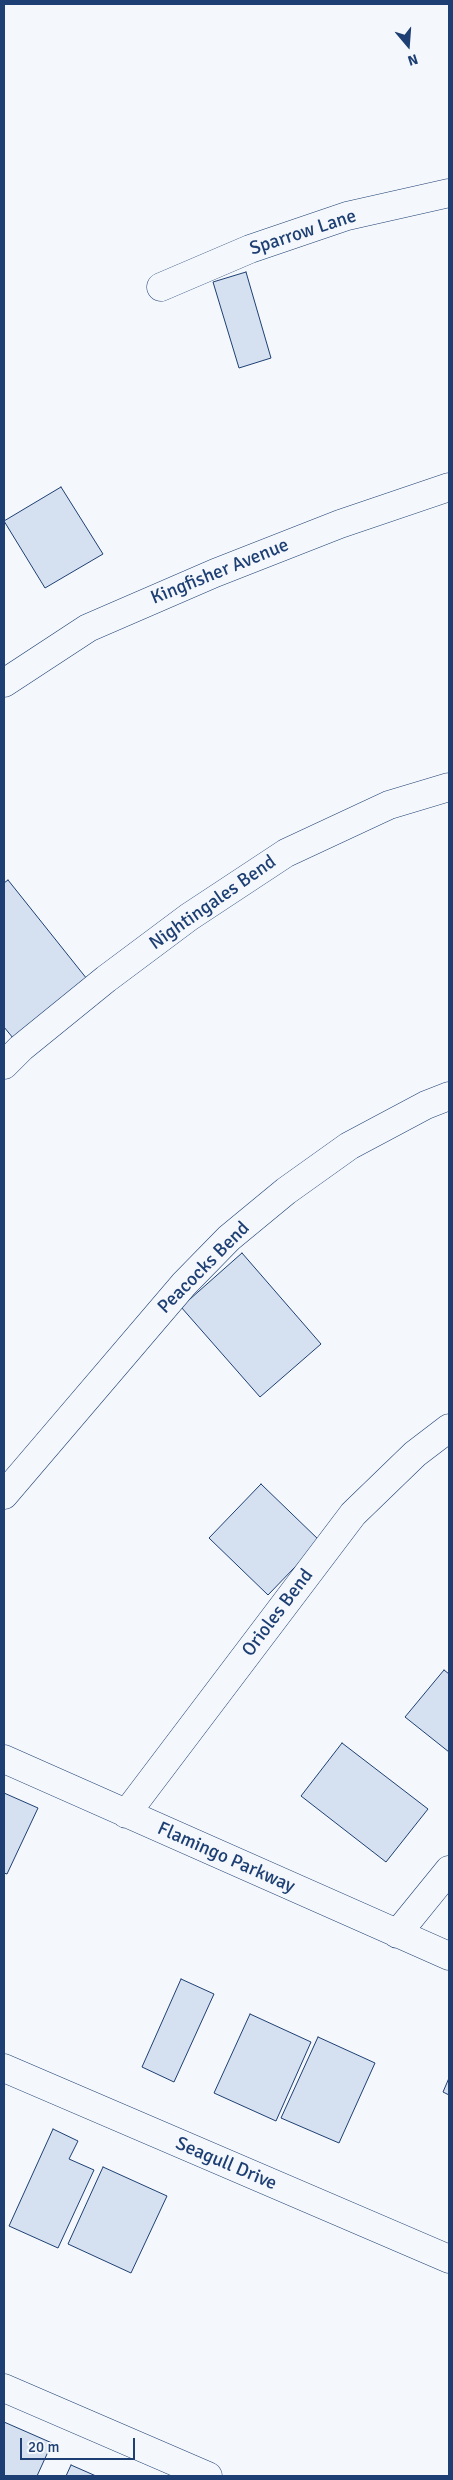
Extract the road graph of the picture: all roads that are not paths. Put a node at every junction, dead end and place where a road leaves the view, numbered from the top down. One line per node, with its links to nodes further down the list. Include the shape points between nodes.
1 (449, 193): 2 (street, Sparrow Lane, via 347,216 250,249)
2 (161, 287)
3 (449, 488): 4 (street, Kingfisher Avenue, via 340,524 97,624)
4 (4, 683)
5 (449, 787): 6 (street, Nightingales Bend, via 389,805 286,853 189,917 106,979)
6 (4, 1065)
7 (449, 1096): 9 (street, Peacocks Bend, via 349,1146 286,1191 230,1238 184,1284)
8 (449, 1428): 11 (street, Orioles Bend, via 415,1454 353,1514)
9 (4, 1495)
10 (4, 1759): 11 (street, Flamingo Parkway)
11 (126, 1814): 13 (street, Flamingo Parkway)
12 (449, 1870): 13 (street)
13 (397, 1934): 14 (street, Flamingo Parkway)
14 (449, 1956)
15 (4, 2068): 16 (street, Seagull Drive)
16 (449, 2259)
17 (4, 2388): 18 (street)
18 (208, 2476)

